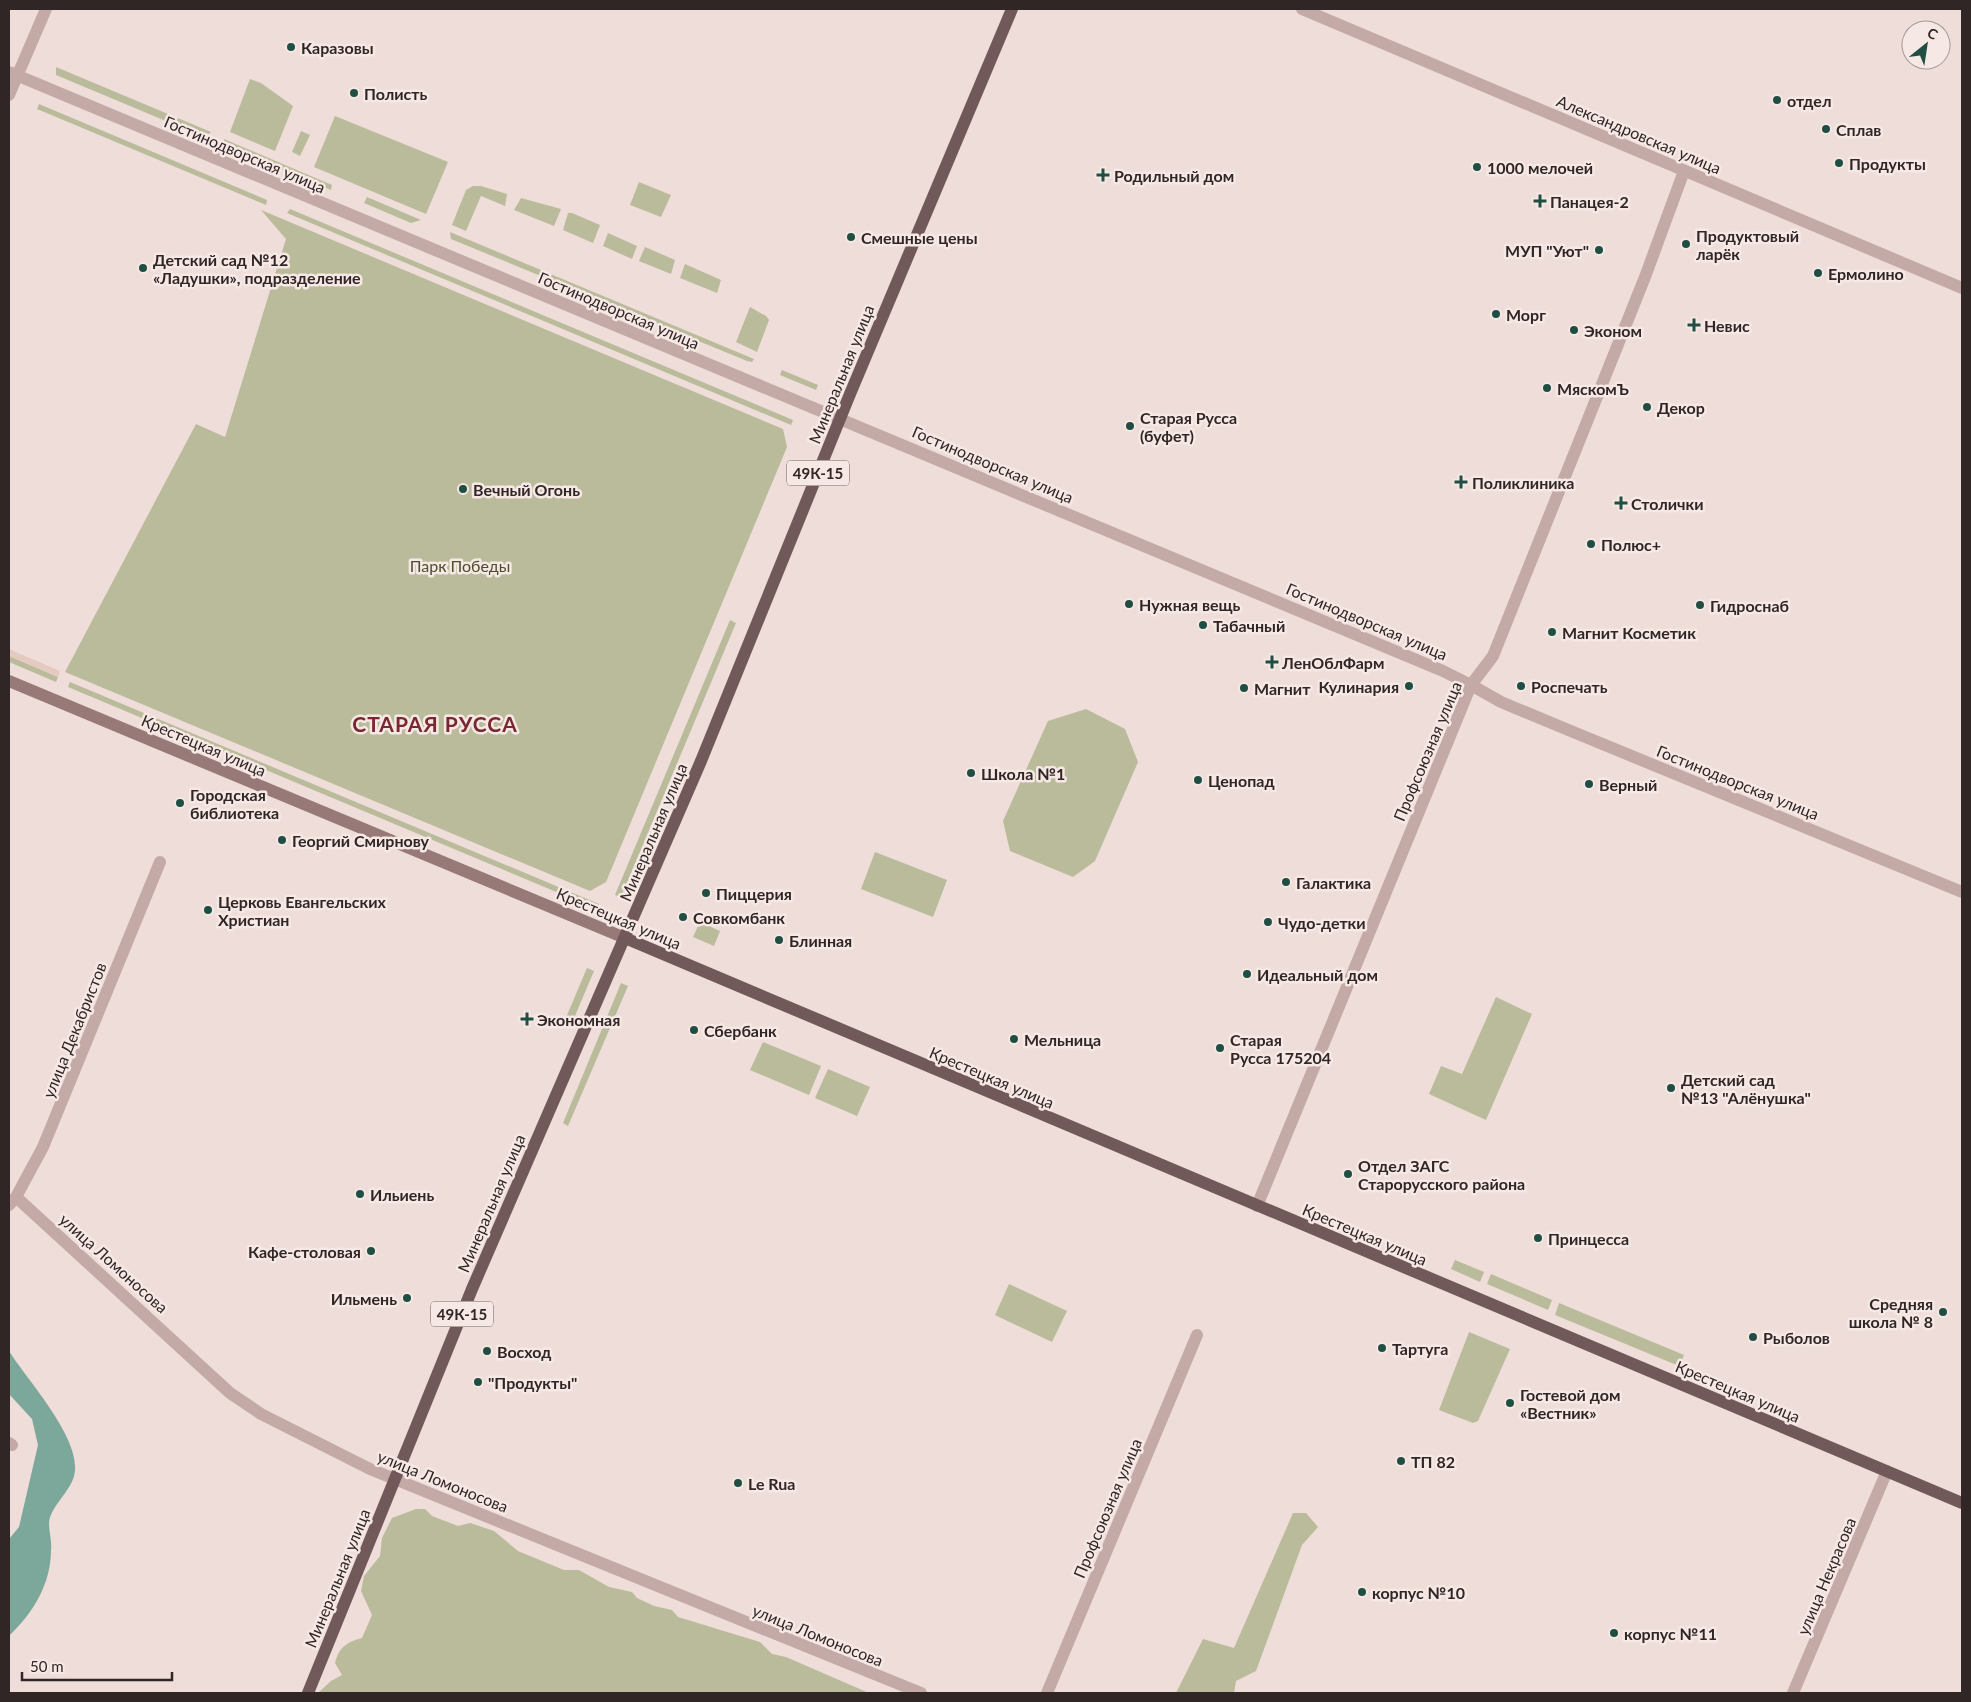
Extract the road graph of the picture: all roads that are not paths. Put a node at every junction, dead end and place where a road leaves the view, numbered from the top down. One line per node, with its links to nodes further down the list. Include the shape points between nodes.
1 (46, 9): 4 (street)
2 (1012, 9): 8 (main road, Минеральная улица / 49К-15)
3 (1302, 9): 6 (street, Александровская улица)
4 (13, 74): 5 (street); 8 (street, Гостинодворская улица)
5 (9, 95)
6 (1684, 171): 7 (street, Александровская улица); 10 (street, Профсоюзная улица, via 1645,277 1493,656)
7 (1962, 288)
8 (840, 419): 10 (street, Гостинодворская улица); 13 (main road, Минеральная улица / 49К-15, via 753,638)
9 (9, 681): 13 (main road, Крестецкая улица)
10 (1471, 685): 12 (street, Гостинодворская улица, via 1501,702 1566,730); 15 (street, Профсоюзная улица)
11 (160, 862): 14 (street, улица Декабристов, via 43,1147)
12 (1962, 892)
13 (625, 938): 15 (main road, Крестецкая улица); 18 (main road, Минеральная улица / 49К-15, via 478,1275)
14 (12, 1201): 18 (street, улица Ломоносова, via 230,1393 261,1414)
15 (1257, 1206): 17 (main road, Крестецкая улица)
16 (1197, 1335): 22 (street, Профсоюзная улица)
17 (1887, 1471): 19 (main road, Крестецкая улица); 23 (street, улица Некрасова)
18 (395, 1480): 20 (main road, Минеральная улица / 49К-15); 21 (street, улица Ломоносова)
19 (1962, 1503)
20 (308, 1693)
21 (921, 1693)
22 (1047, 1693)
23 (1793, 1693)

